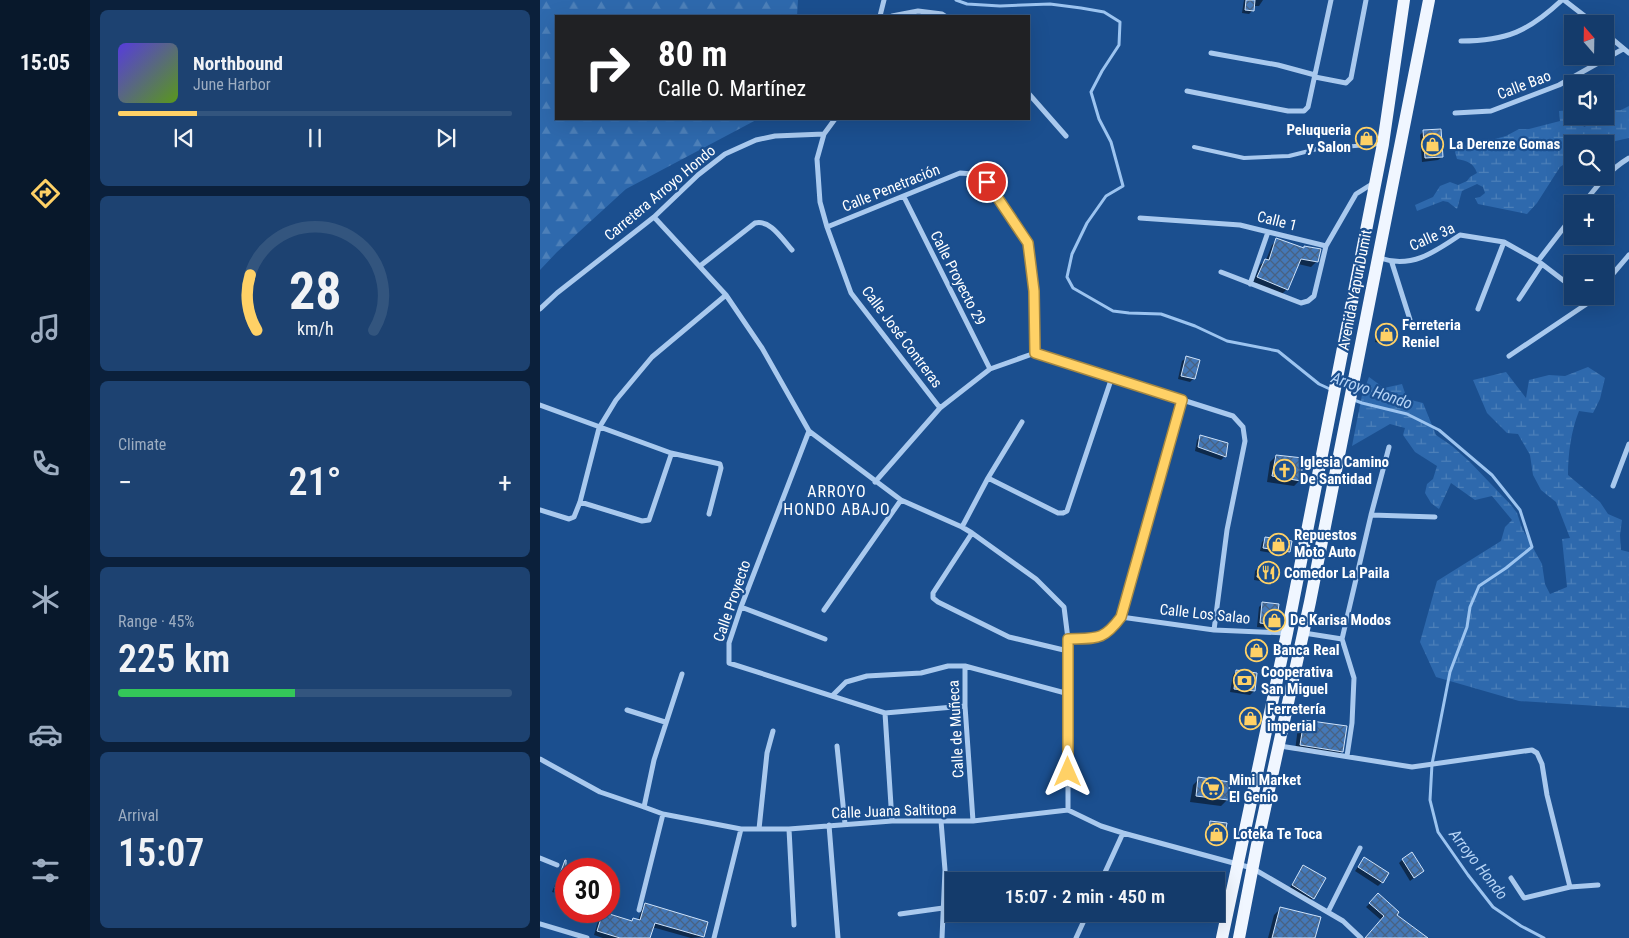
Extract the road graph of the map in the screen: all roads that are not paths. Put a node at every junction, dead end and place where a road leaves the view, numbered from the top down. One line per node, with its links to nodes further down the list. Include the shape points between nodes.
1 (884, 0): 7 (street)
2 (1331, 0): 16 (street)
3 (1366, 0): 16 (street, via 1351,78 1346,83)
4 (1404, 0): 23 (main road, Avenida Yapur Dumit)
5 (1429, 0): 38 (main road, Avenida Yapur Dumit)
6 (1563, 0): 10 (street); 11 (street, via 1542,18 1511,35 1486,41)
7 (880, 15)
8 (897, 15): 9 (street, via 918,11)
9 (944, 15)
10 (1583, 15)
11 (1461, 41)
12 (1614, 41): 13 (street)
13 (1623, 49): 15 (street); 19 (street, Calle Bao, via 1559,86 1491,111)
14 (1211, 53): 16 (street, via 1278,64)
15 (1629, 53)
16 (1315, 76): 17 (street, via 1308,107 1301,111)
17 (1187, 91)
18 (1030, 95): 22 (street)
19 (1455, 113)
20 (834, 120): 21 (street)
21 (824, 134): 29 (street, Carretera Arroyo Hondo, via 775,136 756,140 725,154); 31 (street, Calle José Contreras, via 817,159 820,202)
22 (1066, 136)
23 (1383, 144): 24 (lane, via 1318,149 1289,156 1244,158); 26 (main road, Avenida Yapur Dumit)
24 (1194, 147)
25 (1629, 158): 27 (street, via 1614,167)
26 (1374, 183): 35 (street, via 1356,194); 80 (main road, Avenida Yapur Dumit)
27 (1590, 195)
28 (904, 197): 31 (street, Calle Penetración); 52 (street, Calle Penetración, via 960,173 973,174 987,182 1028,243 1034,291); 54 (street, Calle Proyecto 29)
29 (654, 217): 41 (street); 50 (street, Carretera Arroyo Hondo)
30 (1140, 218): 33 (street, Calle 1, via 1240,225)
31 (828, 227): 58 (street, Calle José Contreras, via 852,293)
32 (1564, 228): 40 (street)
33 (1268, 232): 35 (street, Calle 1); 45 (street)
34 (1504, 242): 39 (street, Calle 3a, via 1460,235 1435,252 1410,261); 40 (street, Calle 3a); 49 (street)
35 (1326, 246): 45 (street, via 1314,296 1308,301 1301,303)
36 (792, 250): 41 (street, via 761,222)
37 (1629, 254): 43 (street)
38 (1379, 258): 39 (street, Calle 3a); 81 (main road, Avenida Yapur Dumit)
39 (1392, 262): 51 (street)
40 (1540, 262): 44 (street, Calle 3a); 47 (street)
41 (700, 266): 46 (street)
42 (1221, 272): 45 (street)
43 (1614, 272)
44 (1564, 281)
45 (1250, 284)
46 (726, 295): 60 (street, via 652,357 616,400); 61 (street, via 762,348)
47 (1519, 299)
48 (1582, 305): 53 (street)
49 (1478, 309)
50 (540, 310)
51 (1412, 326)
52 (1035, 353): 54 (street); 55 (street)
53 (1509, 356)
54 (990, 370): 58 (street)
55 (1112, 377): 56 (street); 65 (street, via 1067,511 1058,512)
56 (1182, 400): 78 (street); 79 (street, via 1233,416 1243,427 1245,441 1227,530)
57 (540, 405): 60 (street)
58 (940, 408): 66 (street)
59 (1022, 422): 65 (street)
60 (599, 428): 64 (street); 69 (street)
61 (809, 431): 66 (street); 76 (street, Calle Proyecto)
62 (1629, 444): 67 (street)
63 (1389, 447): 72 (street)
64 (671, 453): 69 (street, via 650,520 642,521); 71 (street, via 720,464)
65 (988, 478): 74 (street)
66 (875, 482): 68 (street)
67 (1613, 486)
68 (901, 500): 74 (street); 77 (street)
69 (580, 502): 70 (street, via 572,518)
70 (540, 510)
71 (709, 514)
72 (1371, 515): 73 (street); 84 (street)
73 (1434, 517)
74 (962, 527): 75 (street)
75 (972, 534): 83 (street, via 1036,579 1064,607); 85 (street, via 933,593 933,598 1009,638)
76 (741, 606): 82 (street); 89 (street, Calle Proyecto, via 729,643 729,663)
77 (824, 610)
78 (1121, 617): 79 (street, Calle Los Salao); 83 (street, via 1111,630 1098,638)
79 (1214, 630): 80 (street, Calle Los Salao)
80 (1287, 633): 114 (main road, Avenida Yapur Dumit)
81 (1303, 633): 84 (street); 96 (main road, Avenida Yapur Dumit)
82 (825, 639)
83 (1068, 639): 85 (street)
84 (1342, 639): 97 (street, via 1354,678)
85 (1068, 651): 88 (street)
86 (965, 666): 88 (street); 89 (street, via 867,676 846,682); 90 (street, Calle de Muñeca)
87 (682, 674): 93 (street)
88 (1068, 694): 100 (street)
89 (832, 696): 92 (street, Calle Proyecto)
90 (965, 706): 92 (street, Calle Proyecto); 104 (street, Calle de Muñeca)
91 (627, 710): 93 (street)
92 (886, 713): 102 (street)
93 (666, 722): 99 (street)
94 (773, 731): 108 (street, via 767,753)
95 (837, 746): 105 (street)
96 (1279, 746): 97 (street); 115 (main road, Avenida Yapur Dumit)
97 (1347, 756): 119 (street, via 1418,767 1532,750 1542,764)
98 (540, 759): 99 (street, Calle Juana Saltitopa, via 600,792)
99 (644, 808): 101 (street, Calle Juana Saltitopa)
100 (1068, 810): 104 (street, Calle Juana Saltitopa); 110 (street, via 1101,826)
101 (664, 814): 107 (street, Calle Juana Saltitopa); 121 (street)
102 (892, 821): 103 (street, Calle Juana Saltitopa); 105 (street, Calle Juana Saltitopa)
103 (941, 821): 104 (street, Calle Juana Saltitopa); 120 (street, via 946,870)
104 (973, 821)
105 (845, 824): 106 (street, Calle Juana Saltitopa)
106 (829, 825): 109 (street, Calle Juana Saltitopa); 129 (street)
107 (741, 829): 108 (street, Calle Juana Saltitopa); 128 (street)
108 (759, 829): 109 (street, Calle Juana Saltitopa)
109 (789, 829): 126 (street)
110 (1123, 832): 114 (street); 116 (street)
111 (1360, 848): 122 (street)
112 (540, 858): 113 (street)
113 (555, 864)
114 (1237, 864): 115 (street); 132 (main road, Avenida Yapur Dumit)
115 (1252, 868): 122 (street); 133 (main road, Avenida Yapur Dumit)
116 (1105, 872)
117 (1511, 878): 119 (street, via 1524,898)
118 (1598, 885): 119 (street)
119 (1570, 887)
120 (943, 908): 123 (street); 130 (street)
121 (639, 910)
122 (1328, 912): 134 (street, via 1344,921)
123 (900, 914)
124 (1083, 922): 131 (street)
125 (540, 924): 127 (street)
126 (794, 925)
127 (587, 938)
128 (714, 938)
129 (838, 938)
130 (942, 938)
131 (1076, 938)
132 (1222, 938)
133 (1239, 938)
134 (1361, 938)

